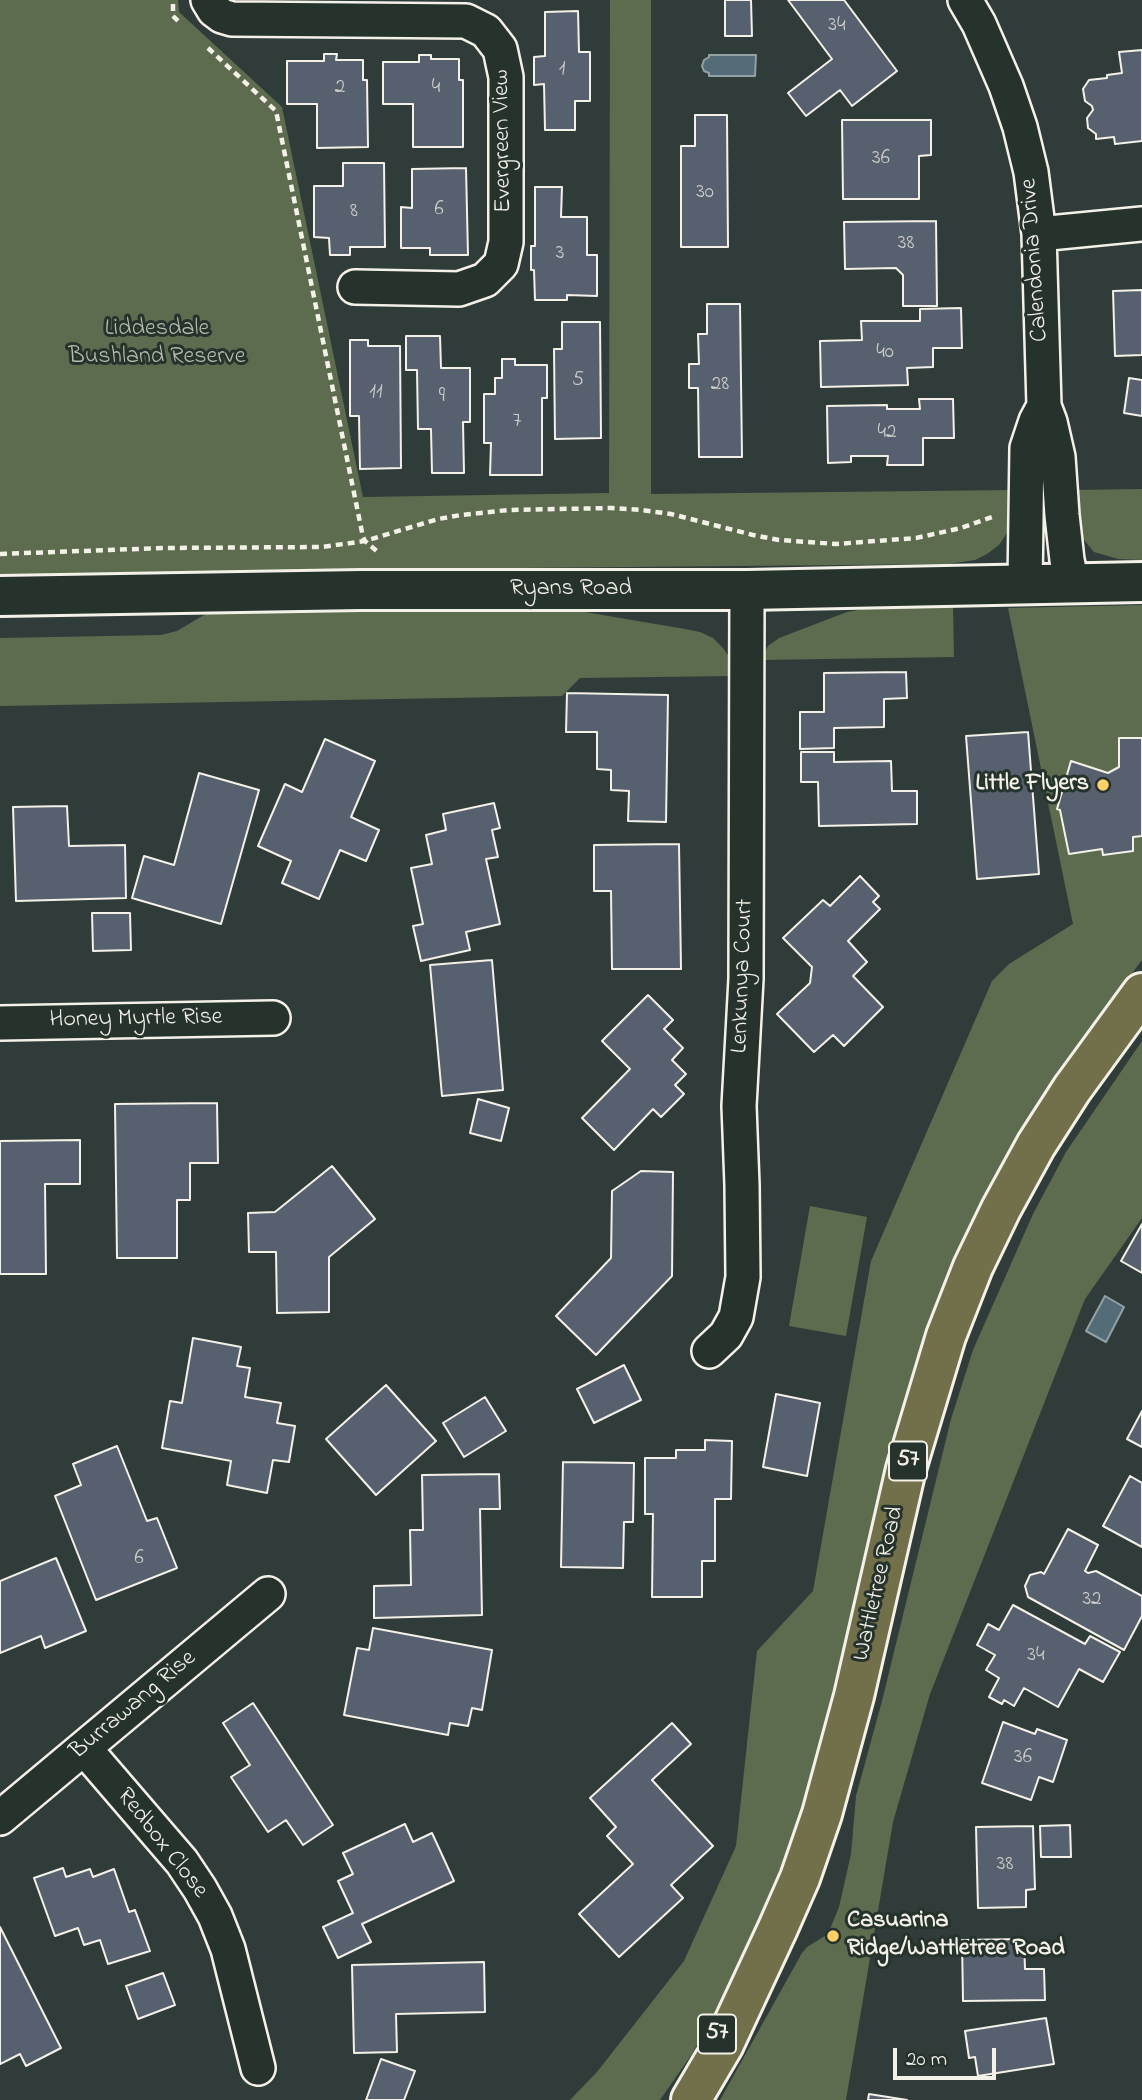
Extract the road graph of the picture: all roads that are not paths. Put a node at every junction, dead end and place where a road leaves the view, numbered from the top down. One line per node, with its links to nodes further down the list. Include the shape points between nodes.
1 (208, 0): 5 (street, Evergreen View, via 214,10 232,19 466,21 486,31 500,49 506,78 506,242 500,264 485,280 459,289)
2 (965, 0): 4 (street, Calendonia Drive, via 993,54 1020,127)
3 (1142, 224): 4 (street)
4 (1039, 234): 6 (street, Calendonia Drive)
5 (355, 287)
6 (1044, 406): 8 (street, Calendonia Drive, via 1058,457); 9 (street, Calendonia Drive, via 1027,449)
7 (1142, 582): 8 (street, Ryans Road)
8 (1072, 584): 9 (street, Ryans Road)
9 (1024, 585): 10 (street, Ryans Road)
10 (747, 590): 11 (street, Ryans Road); 15 (street, Lenkunya Court, via 746,979 740,1106 743,1277 736,1317)
11 (0, 596)
12 (1142, 993): 19 (main road, Wattletree Road / 57, via 1036,1145 973,1267 950,1325 906,1469 822,1814 800,1878)
13 (273, 1018): 14 (street, Honey Myrtle Rise)
14 (0, 1023)
15 (709, 1351)
16 (268, 1594): 17 (street, Burrawang Rise)
17 (84, 1748): 18 (street, Burrawang Rise); 20 (street, Redbox Close, via 182,1862 215,1916 228,1949)
18 (0, 1818)
19 (760, 1966): 21 (main road, Wattletree Road / 57); 22 (main road, Wattletree Road / 57, via 724,2044)
20 (258, 2068)
21 (672, 2100)
22 (691, 2100)

